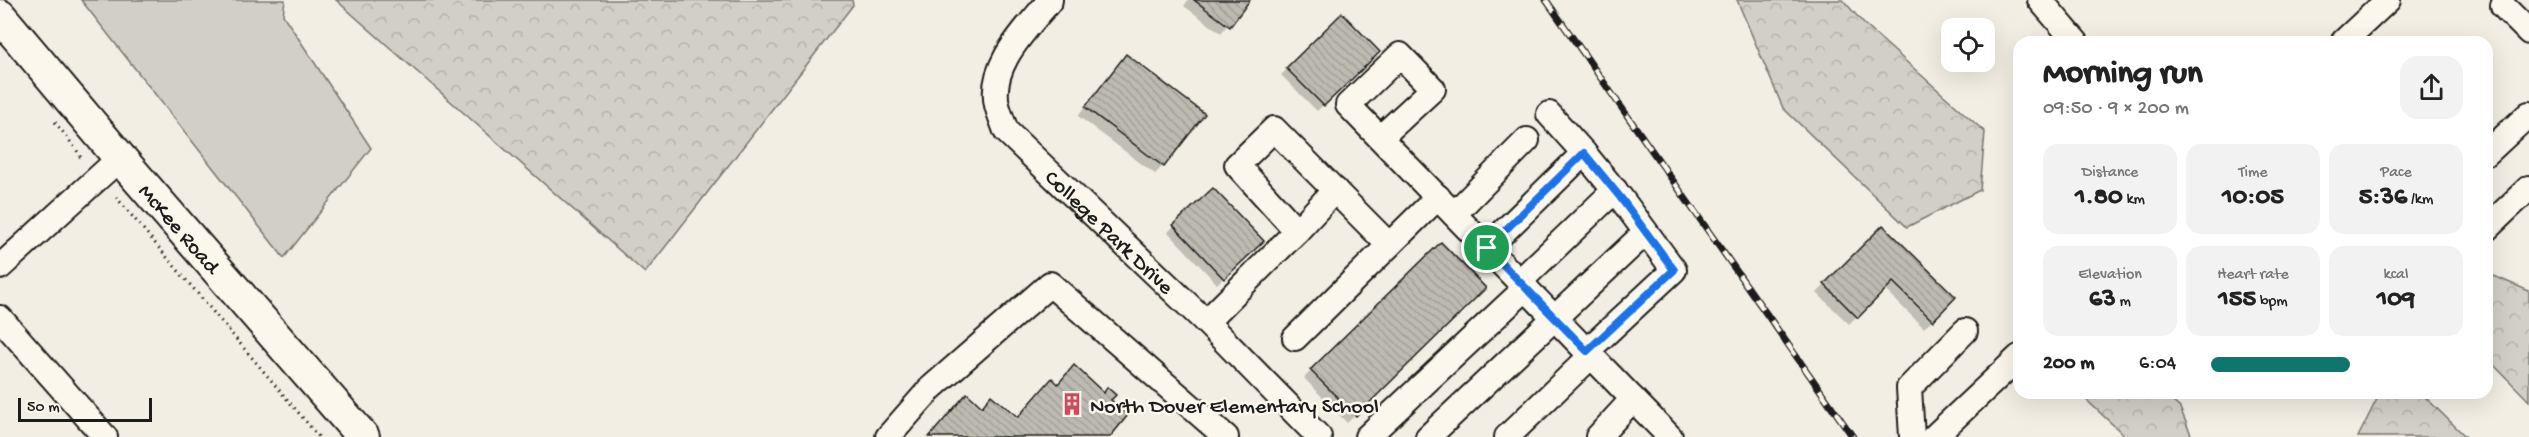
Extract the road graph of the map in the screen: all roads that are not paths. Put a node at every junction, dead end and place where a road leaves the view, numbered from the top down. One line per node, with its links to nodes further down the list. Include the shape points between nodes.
1 (1050, 0): 29 (street, College Park Drive, via 1008,53 997,79 996,103 1006,131)
2 (2040, 0): 7 (street)
3 (2388, 0): 8 (street)
4 (2503, 6): 6 (street)
5 (0, 16): 15 (main road, McKee Road)
6 (2529, 32)
7 (2071, 36)
8 (2349, 36)
9 (1549, 114): 14 (street)
10 (2529, 114): 13 (street)
11 (1380, 138): 19 (street)
12 (1527, 140): 19 (street)
13 (2493, 147)
14 (1584, 153): 18 (street); 24 (street)
15 (120, 158): 25 (street); 37 (main road, McKee Road)
16 (2529, 188): 20 (street)
17 (1335, 190): 21 (street); 21 (street, via 1274,129 1237,165); 23 (street)
18 (1615, 190): 22 (street); 26 (street)
19 (1446, 205): 23 (street); 24 (street)
20 (2493, 222)
21 (1297, 231): 29 (street)
22 (1645, 233): 28 (street); 32 (street, via 1674,270)
23 (1389, 245): 31 (street)
24 (1487, 248): 26 (street)
25 (0, 267)
26 (1523, 285): 28 (street); 35 (street)
27 (0, 318): 36 (street)
28 (1554, 318): 32 (street); 41 (street)
29 (1206, 322): 40 (street, College Park Drive)
30 (1965, 331): 45 (street, via 1909,387)
31 (1295, 338)
32 (1589, 354): 34 (street); 42 (street)
33 (2013, 363): 46 (street)
34 (1633, 399): 43 (street); 44 (street)
35 (1379, 433)
36 (105, 437)
37 (363, 437)
38 (888, 437): 39 (street, via 931,388 1050,284)
39 (1226, 437)
40 (1319, 437)
41 (1428, 437)
42 (1507, 437)
43 (1598, 437)
44 (1669, 437)
45 (1912, 437)
46 (1934, 437)

